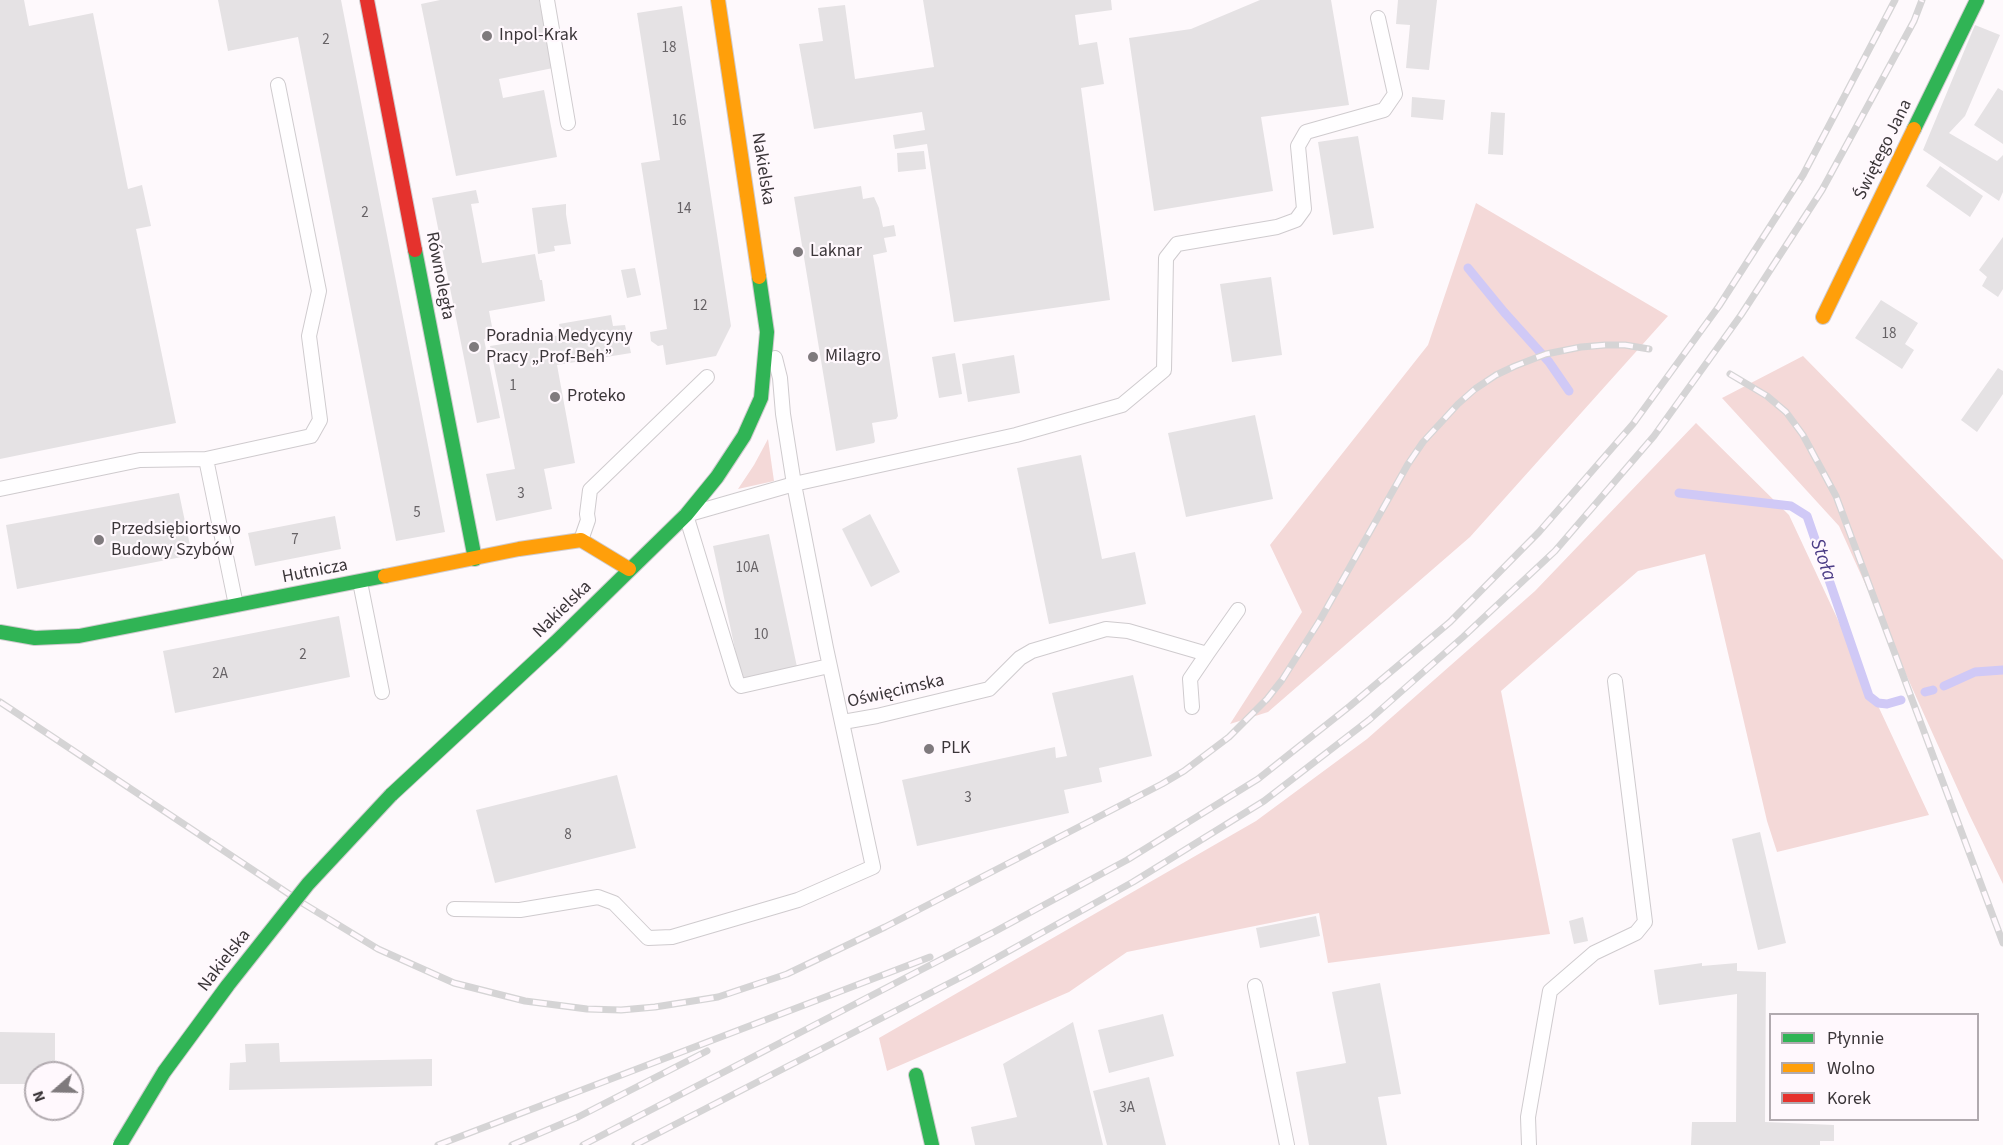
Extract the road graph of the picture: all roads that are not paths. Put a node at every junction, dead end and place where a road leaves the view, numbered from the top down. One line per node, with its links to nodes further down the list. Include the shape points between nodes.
1 (367, 0): 16 (street, Równoległa)
2 (547, 0): 7 (lane)
3 (718, 0): 9 (street, Nakielska)
4 (1977, 0): 8 (street, Świętego Jana)
5 (1378, 18): 12 (lane, via 1395,94 1384,111 1306,132 1298,146 1304,209 1296,220 1277,227 1177,244 1166,258 1164,370 1122,405 1016,435)
6 (278, 84): 11 (lane, via 319,291 309,336 320,420 311,436)
7 (568, 123)
8 (1823, 317)
9 (767, 332): 12 (lane, Oświęcimska, via 780,378); 14 (street, Nakielska, via 756,411 717,477)
10 (707, 377): 15 (lane, via 590,490 588,520)
11 (206, 459): 13 (lane, via 140,460); 19 (lane)
12 (794, 484): 14 (lane); 23 (lane, Oświęcimska)
13 (0, 489)
14 (686, 515): 17 (street, Nakielska); 23 (lane, via 737,682 749,686)
15 (581, 540): 16 (street, Hutnicza); 17 (street)
16 (475, 559): 18 (street, Hutnicza)
17 (629, 569): 31 (street, Nakielska, bridge, via 391,795 308,884 164,1072)
18 (360, 582): 19 (street, Hutnicza); 25 (lane)
19 (236, 605): 21 (street, Hutnicza, via 79,636)
20 (1238, 610): 22 (lane)
21 (1, 635)
22 (1207, 654): 26 (lane, via 1190,679); 27 (lane, Oświęcimska, via 1128,630 1106,629 1032,651 989,689)
23 (829, 666): 27 (lane, Oświęcimska)
24 (1616, 681): 34 (lane, via 1645,922 1636,933 1594,953 1550,991 1528,1117)
25 (382, 692)
26 (1192, 707)
27 (843, 722): 28 (lane, via 873,867 798,900 672,937 648,938 614,903 598,897 520,910)
28 (454, 909)
29 (1256, 986): 33 (lane)
30 (916, 1075): 32 (street)
31 (120, 1145)
32 (932, 1145)
33 (1287, 1145)
34 (1529, 1145)

